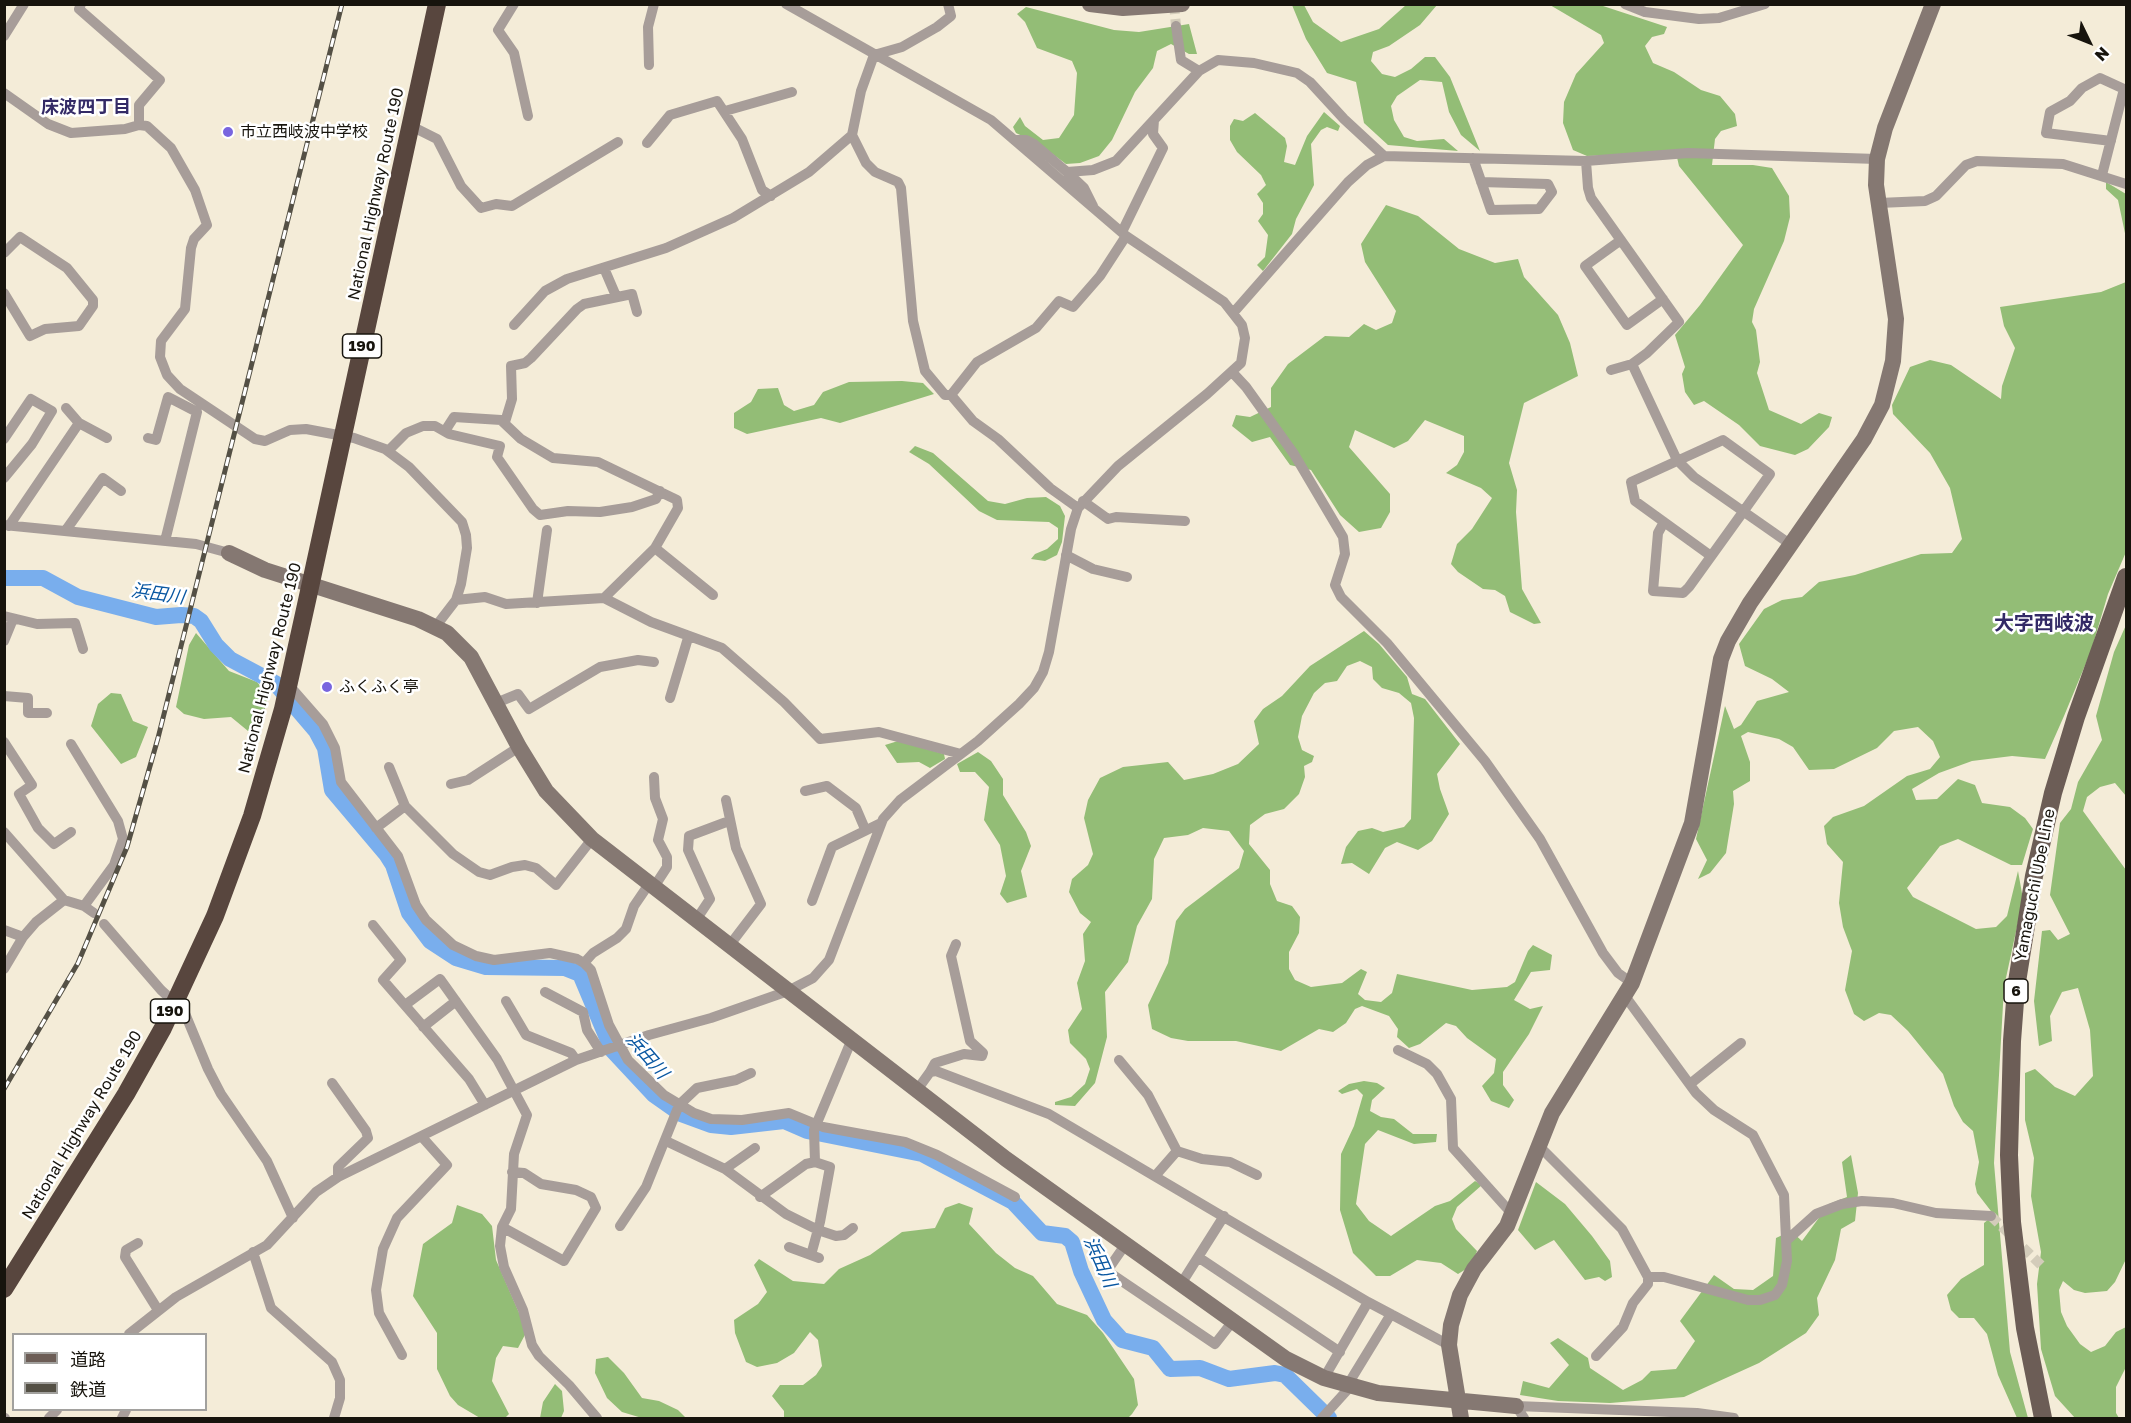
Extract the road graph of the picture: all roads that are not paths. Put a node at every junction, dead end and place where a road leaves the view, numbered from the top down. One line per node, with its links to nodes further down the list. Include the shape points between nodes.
1 (24, 4): 14 (street)
2 (81, 4): 23 (street, via 79,9 160,80 139,105)
3 (437, 4): 24 (highway, National Highway Route 190 / 190)
4 (514, 4): 21 (street, via 498,30 514,54)
5 (654, 4): 16 (street, via 648,27)
6 (948, 4): 15 (street, via 951,15 937,27 902,47)
7 (1090, 4): 8 (street, via 1123,8)
8 (1182, 4)
9 (1625, 4): 10 (street, via 1645,12 1699,19 1719,18)
10 (1766, 4)
11 (1932, 4): 32 (street)
12 (793, 6): 15 (street)
13 (1176, 26): 17 (street, via 1181,60)
14 (4, 36)
15 (874, 55): 25 (street, via 861,90); 26 (street, via 992,120)
16 (649, 65)
17 (1199, 71): 22 (street); 30 (street, via 1218,60 1229,59 1297,73)
18 (792, 92): 20 (street)
19 (4, 93): 23 (street, via 48,124 71,132)
20 (725, 111): 29 (street, via 717,101 670,115); 38 (street, via 742,139 762,190)
21 (528, 116)
22 (1154, 120): 34 (street, via 1116,161 1093,170); 41 (street, via 1153,134 1163,148)
23 (139, 125): 59 (street, via 147,126 171,148 207,220 191,248 185,309 161,340 160,357 167,375 180,389 255,439 265,441 298,428)
24 (411, 126): 28 (street, via 437,139 461,186 481,208 496,204 512,206); 59 (highway, National Highway Route 190 / 190)
25 (852, 135): 38 (street, via 809,172); 54 (street, via 866,163 875,172 898,182 901,189 915,340 925,371 945,395)
26 (1015, 140): 34 (street, via 1034,144); 40 (street)
27 (2111, 141): 27 (street, via 2124,89 2100,78 2050,112 2046,133); 35 (street)
28 (618, 142)
29 (647, 142)
30 (1384, 156): 31 (street); 49 (street, via 1348,182)
31 (1473, 158): 33 (street); 36 (street)
32 (1877, 159): 33 (street, via 1688,153); 39 (street)
33 (1586, 161): 42 (street, via 1591,198)
34 (1067, 172): 40 (street, via 1084,188)
35 (2102, 175): 37 (street); 39 (street, via 2063,164 1977,161 1966,165 1936,196 1925,201)
36 (1481, 182): 36 (street, via 1491,210 1539,209 1552,192 1548,184)
37 (2127, 184)
38 (771, 195): 44 (street, via 696,236)
39 (1879, 203): 77 (street, via 1896,319 1889,383 1864,439)
40 (1094, 209): 41 (street)
41 (1124, 234): 49 (street); 54 (street, via 1100,276 1073,307 1059,301 1036,328 977,362)
42 (1621, 240): 47 (street); 47 (street, via 1585,266 1627,325)
43 (4, 253): 45 (street, via 20,237 67,268 93,300 93,306 79,326 45,329 30,336)
44 (604, 268): 46 (street); 50 (street, via 567,279 545,291)
45 (4, 292)
46 (616, 296): 48 (street, via 632,294); 56 (street, via 584,304 531,358 511,366 512,399)
47 (1663, 299): 51 (street, via 1679,322)
48 (637, 312)
49 (1234, 312): 53 (street, via 1245,338 1241,363)
50 (514, 325)
51 (1632, 364): 52 (street); 64 (street)
52 (1611, 370)
53 (1232, 372): 69 (street, via 1118,466); 129 (street, via 1294,454 1343,537 1345,554 1335,585 1341,597 1387,643 1485,760 1540,839)
54 (951, 395): 69 (street, via 973,421 1050,488)
55 (66, 408): 57 (street)
56 (505, 422): 58 (street, via 454,417); 67 (street, via 522,439 553,458 598,462)
57 (79, 423): 60 (street); 73 (street)
58 (445, 431): 63 (street, via 435,426 414,428); 67 (street, via 500,446 498,457 540,515 632,507 656,499)
59 (342, 436): 63 (street); 84 (highway, National Highway Route 190 / 190)
60 (107, 438)
61 (148, 438): 76 (street, via 156,440 168,397 197,412)
62 (4, 439): 65 (street, via 31,399 52,411 32,444)
63 (388, 451): 87 (street, via 462,522 467,548)
64 (1677, 460): 70 (street); 70 (street, via 1723,440 1770,474); 72 (street, via 1631,482 1635,501)
65 (9, 462): 66 (street)
66 (4, 478)
67 (660, 491): 78 (street, via 677,500 678,508)
68 (121, 492): 74 (street, via 103,478)
69 (1080, 505): 71 (street, via 1108,519); 80 (street)
70 (1743, 512): 77 (street); 81 (street)
71 (1185, 521)
72 (1664, 522): 81 (street); 81 (street, via 1658,533 1653,591 1683,593)
73 (7, 525): 74 (street)
74 (66, 530): 76 (street)
75 (547, 530): 88 (street)
76 (165, 541): 79 (street)
77 (1790, 544): 129 (street, via 1740,618 1721,659 1692,823)
78 (655, 548): 85 (street); 86 (street)
79 (229, 553): 84 (street)
80 (1066, 555): 83 (street, via 1093,569); 103 (street, via 1049,652 1035,688)
81 (1711, 556)
82 (2127, 577): 201 (main road, Yamaguchi Ube Line / 6, via 2053,793 2034,876 2016,988 2009,1144 2012,1222 2025,1328)
83 (1126, 578)
84 (310, 587): 90 (street); 95 (highway, National Highway Route 190 / 190)
85 (713, 595)
86 (604, 598): 88 (street); 91 (street)
87 (456, 600): 88 (street, via 485,597 506,604); 90 (street)
88 (537, 603)
89 (9, 618): 92 (street); 93 (street, via 37,624 75,623)
90 (436, 627): 98 (street, via 471,657)
91 (688, 638): 97 (street); 103 (street, via 710,643 731,655 820,739 879,732)
92 (4, 641)
93 (83, 649)
94 (654, 662): 98 (street, via 638,660 600,667 529,709 518,694)
95 (288, 686): 112 (street, via 323,724 335,748 341,782); 134 (highway, National Highway Route 190 / 190, via 234,867)
96 (4, 696): 99 (street, via 28,698 28,713)
97 (670, 698)
98 (496, 703): 102 (street)
99 (47, 713)
100 (4, 742): 115 (street, via 32,785 19,794 38,828 54,844)
101 (71, 744): 118 (street, via 118,821 123,839 89,909)
102 (519, 747): 106 (street, via 468,780); 116 (street, via 546,791)
103 (961, 754): 111 (street, via 900,800)
104 (389, 768): 109 (street)
105 (654, 777): 117 (street, via 655,798 663,819 658,840 664,848 667,867)
106 (451, 784)
107 (805, 791): 113 (street, via 827,786 856,808)
108 (726, 800): 110 (street)
109 (405, 806): 112 (street); 116 (street, via 453,854 471,868 490,875 525,865 536,868 556,885)
110 (729, 821): 120 (street, via 689,836 688,850 710,899); 126 (street, via 736,848 761,904)
111 (881, 823): 113 (street); 130 (street, via 829,960 813,978)
112 (376, 828): 127 (street, via 398,856 416,905 453,945 494,960 550,953)
113 (865, 829): 119 (street, via 832,847)
114 (4, 832): 118 (street)
115 (70, 832)
116 (592, 839): 117 (street)
117 (652, 885): 120 (street); 127 (street, via 634,906 618,938)
118 (64, 900): 124 (street)
119 (813, 901)
120 (696, 920): 126 (street)
121 (104, 924): 134 (street)
122 (373, 925): 135 (street, via 401,960 383,980)
123 (4, 930): 124 (street)
124 (24, 937): 128 (street)
125 (956, 944): 144 (street, via 951,956 970,1041 983,1053 935,1063)
126 (729, 946): 130 (street)
127 (584, 963): 139 (street, via 591,970)
128 (4, 969)
129 (1628, 990): 147 (street); 155 (street, via 1561,1097)
130 (788, 991): 137 (street); 139 (street)
131 (545, 992): 141 (street, via 583,1012 587,1030)
132 (456, 1001): 135 (street, via 440,979); 136 (street); 148 (street)
133 (506, 1001): 142 (street, via 526,1035 571,1053)
134 (175, 1002): 169 (street, via 193,1027 221,1094 267,1161); 182 (highway, National Highway Route 190 / 190, via 126,1094)
135 (405, 1005): 136 (street)
136 (423, 1027): 150 (street, via 469,1079)
137 (852, 1039): 149 (street); 152 (street)
138 (1741, 1043): 147 (street)
139 (619, 1045): 141 (street); 151 (street, via 628,1060)
140 (1398, 1050): 166 (street, via 1427,1064 1437,1074 1451,1100 1453,1148)
141 (602, 1051): 142 (street)
142 (576, 1060): 148 (street)
143 (1119, 1060): 157 (street, via 1148,1095)
144 (930, 1072): 149 (street); 161 (street, via 951,1076 1049,1114)
145 (752, 1073): 151 (street, via 697,1089)
146 (332, 1083): 163 (street, via 368,1138 338,1167)
147 (1690, 1084): 174 (street, via 1714,1110 1753,1135 1784,1195)
148 (515, 1090): 150 (street); 160 (street, via 527,1115)
149 (917, 1090): 176 (street)
150 (485, 1105): 153 (street)
151 (677, 1110): 152 (street, via 711,1119 789,1113); 154 (street)
152 (814, 1130): 158 (street); 165 (street, via 920,1147)
153 (422, 1137): 163 (street); 190 (street, via 447,1165 397,1218 383,1249 376,1290 379,1313)
154 (666, 1141): 159 (street); 170 (street, via 646,1187)
155 (1539, 1146): 166 (street); 180 (street, via 1622,1229)
156 (755, 1148): 159 (street)
157 (1177, 1151): 161 (street); 162 (street, via 1230,1162)
158 (815, 1162): 164 (street, via 806,1164); 173 (street, via 830,1167)
159 (725, 1169): 164 (street)
160 (512, 1172): 171 (street, via 511,1209); 171 (street, via 524,1173 541,1184 576,1190 591,1197 596,1208 564,1262)
161 (1156, 1175): 167 (street)
162 (1257, 1175)
163 (338, 1177): 169 (street, via 316,1192)
164 (760, 1197): 173 (street)
165 (1015, 1197)
166 (1513, 1215): 188 (street, via 1466,1282 1455,1310)
167 (1224, 1216): 179 (street); 183 (street)
168 (1991, 1216): 174 (street, via 1936,1213 1862,1201 1816,1214)
169 (293, 1218): 178 (street, via 267,1245)
170 (620, 1226)
171 (502, 1227): 198 (street, via 504,1267 523,1310 532,1345)
172 (853, 1228): 173 (street, via 836,1236)
173 (818, 1230): 177 (street, via 815,1257)
174 (1787, 1240): 180 (street, via 1782,1285 1775,1295 1760,1300 1735,1297 1664,1276)
175 (138, 1243): 184 (street, via 126,1250 125,1257)
176 (1125, 1245): 181 (street); 186 (street, via 1107,1272 1215,1344)
177 (789, 1247)
178 (254, 1252): 184 (street); 197 (street, via 271,1308 332,1362 340,1380)
179 (1198, 1257): 181 (street); 189 (street)
180 (1648, 1277): 191 (street, via 1648,1284 1633,1302 1623,1327)
181 (1180, 1284): 186 (street)
182 (4, 1289)
183 (1368, 1302): 185 (street); 189 (street)
184 (158, 1310): 187 (street)
185 (1390, 1314): 188 (street); 193 (street)
186 (1233, 1321): 192 (street, via 1286,1359)
187 (131, 1333)
188 (1449, 1346): 194 (street)
189 (1340, 1352): 192 (street)
190 (402, 1355)
191 (1596, 1356)
192 (1324, 1378): 193 (street)
193 (1348, 1386): 194 (street); 196 (street)
194 (1457, 1401): 195 (street); 199 (street)
195 (1520, 1412): 200 (street, via 1697,1413)
196 (1324, 1416)
197 (334, 1419)
198 (597, 1419)
199 (1461, 1419)
200 (1734, 1419)
201 (2043, 1419)

